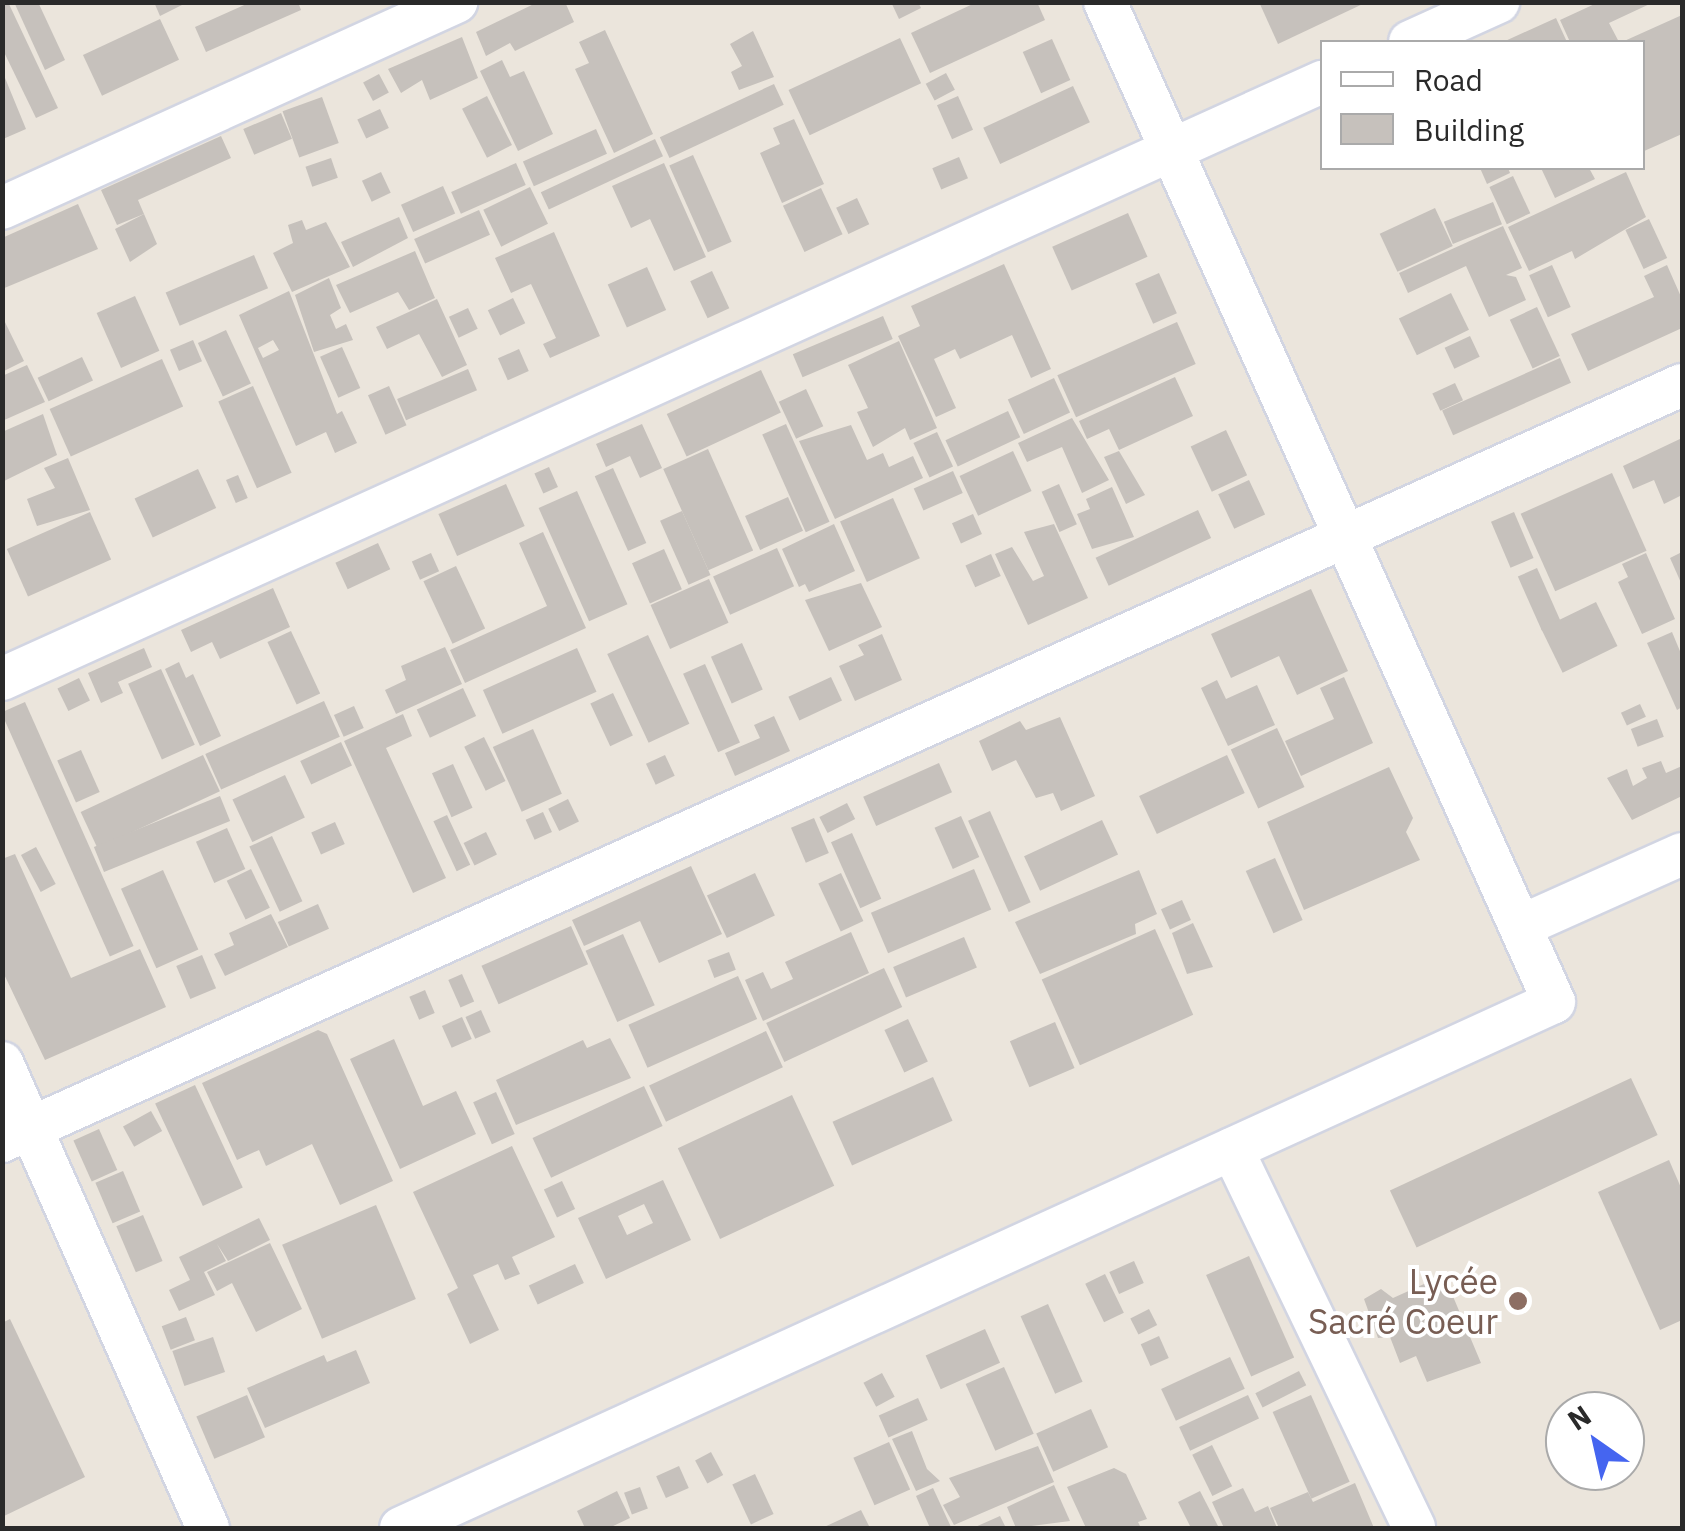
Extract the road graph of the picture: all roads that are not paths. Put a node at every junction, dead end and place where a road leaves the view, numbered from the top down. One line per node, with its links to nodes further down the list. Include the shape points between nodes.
1 (456, 2): 7 (street)
2 (1105, 2): 6 (street)
3 (1498, 2): 4 (street)
4 (1414, 40)
5 (1320, 83): 6 (street)
6 (1172, 150): 9 (street); 10 (street)
7 (2, 208)
8 (1682, 385): 9 (street)
9 (1346, 537): 12 (street); 14 (street)
10 (2, 679)
11 (1682, 854): 12 (street)
12 (1521, 926): 15 (street, via 1554,1002)
13 (2, 1062): 14 (street)
14 (17, 1135): 16 (street)
15 (1232, 1149): 17 (street); 18 (street)
16 (208, 1528)
17 (401, 1528)
18 (1414, 1528)

